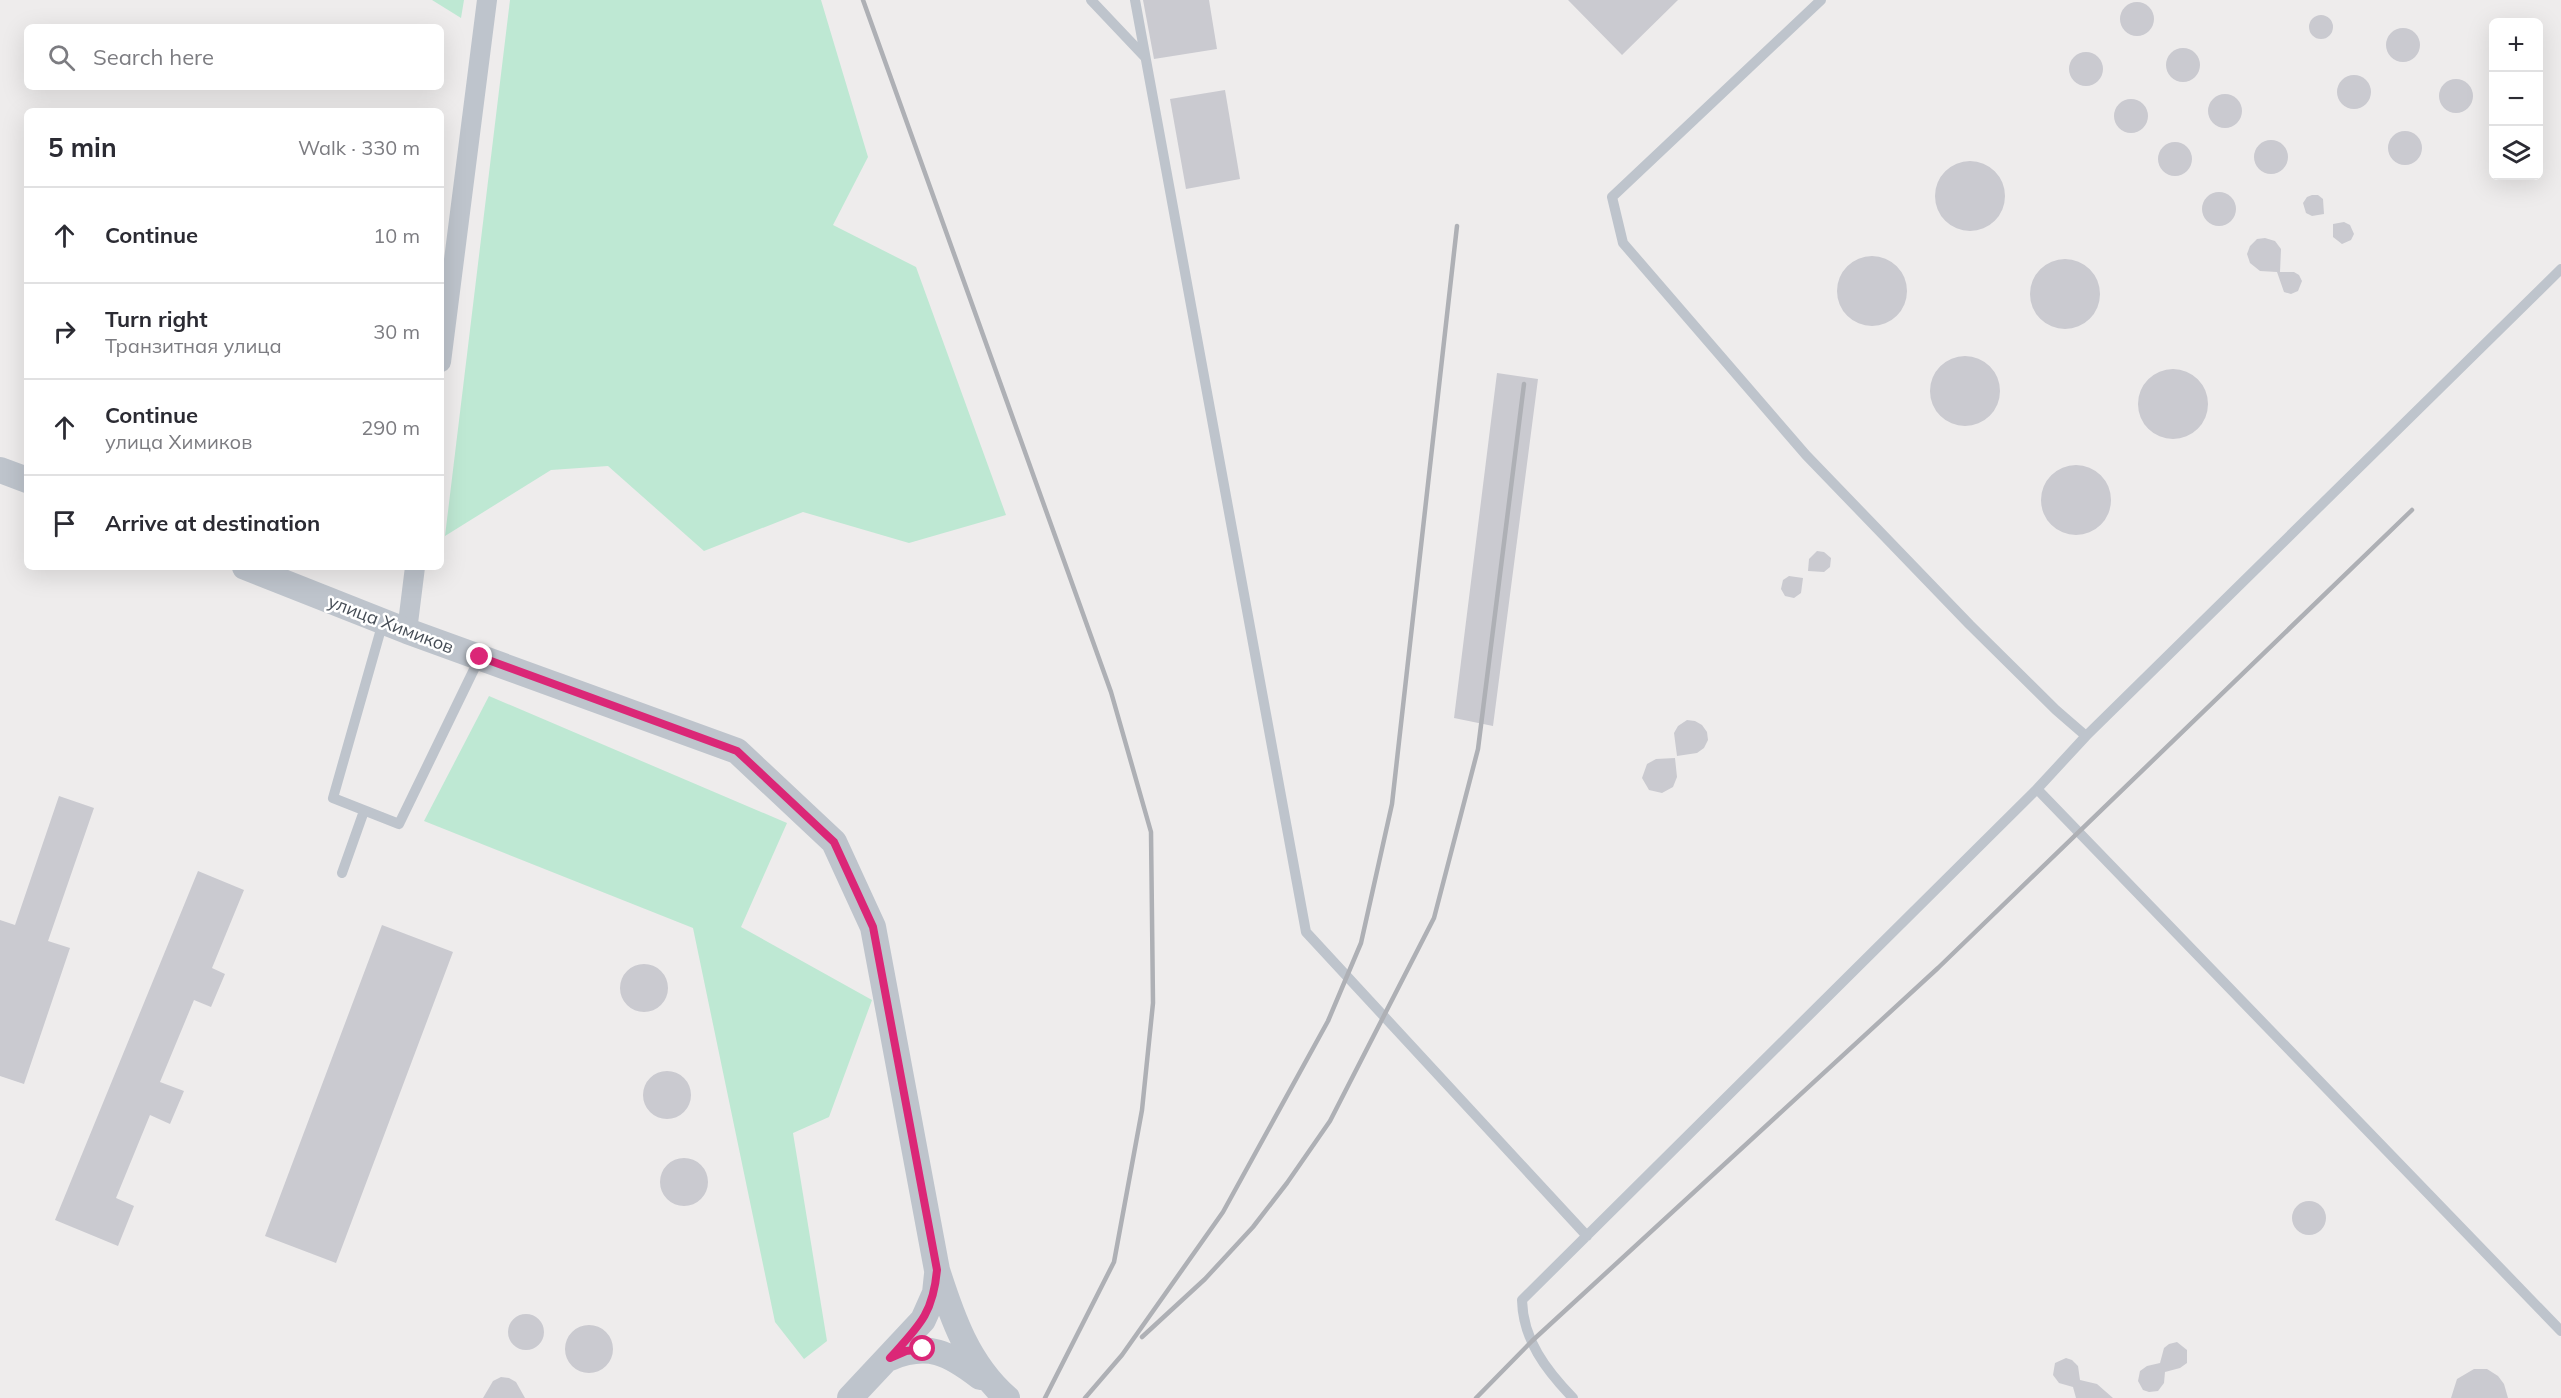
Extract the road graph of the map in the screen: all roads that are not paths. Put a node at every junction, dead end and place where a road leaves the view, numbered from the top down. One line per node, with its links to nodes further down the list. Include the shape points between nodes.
1 (487, 0): 7 (street)
2 (1091, 0): 5 (lane)
3 (1135, 0): 5 (lane)
4 (1821, 0): 14 (lane, via 1612,197 1623,243 1806,455 1970,625)
5 (1144, 56): 18 (lane, via 1306,932)
6 (2561, 269): 14 (lane)
7 (444, 338)
8 (0, 470): 9 (street)
9 (24, 479)
10 (253, 570): 12 (street, улица Химиков)
11 (414, 570): 12 (street)
12 (395, 626): 13 (street, улица Химиков); 16 (lane, via 333,798)
13 (480, 657): 16 (lane, via 399,824); 19 (street, улица Химиков, via 737,751 834,842 873,927)
14 (2086, 736): 15 (lane)
15 (2037, 789): 18 (lane); 20 (lane)
16 (364, 811): 17 (lane)
17 (342, 873)
18 (1587, 1236): 24 (lane, via 1522,1300 1523,1322 1548,1371)
19 (937, 1270): 21 (street, via 930,1307); 22 (street, улица Химиков, via 962,1341)
20 (2561, 1331)
21 (890, 1358): 22 (street, via 906,1351 941,1352); 23 (street)
22 (1005, 1396)
23 (850, 1398)
24 (1573, 1398)

